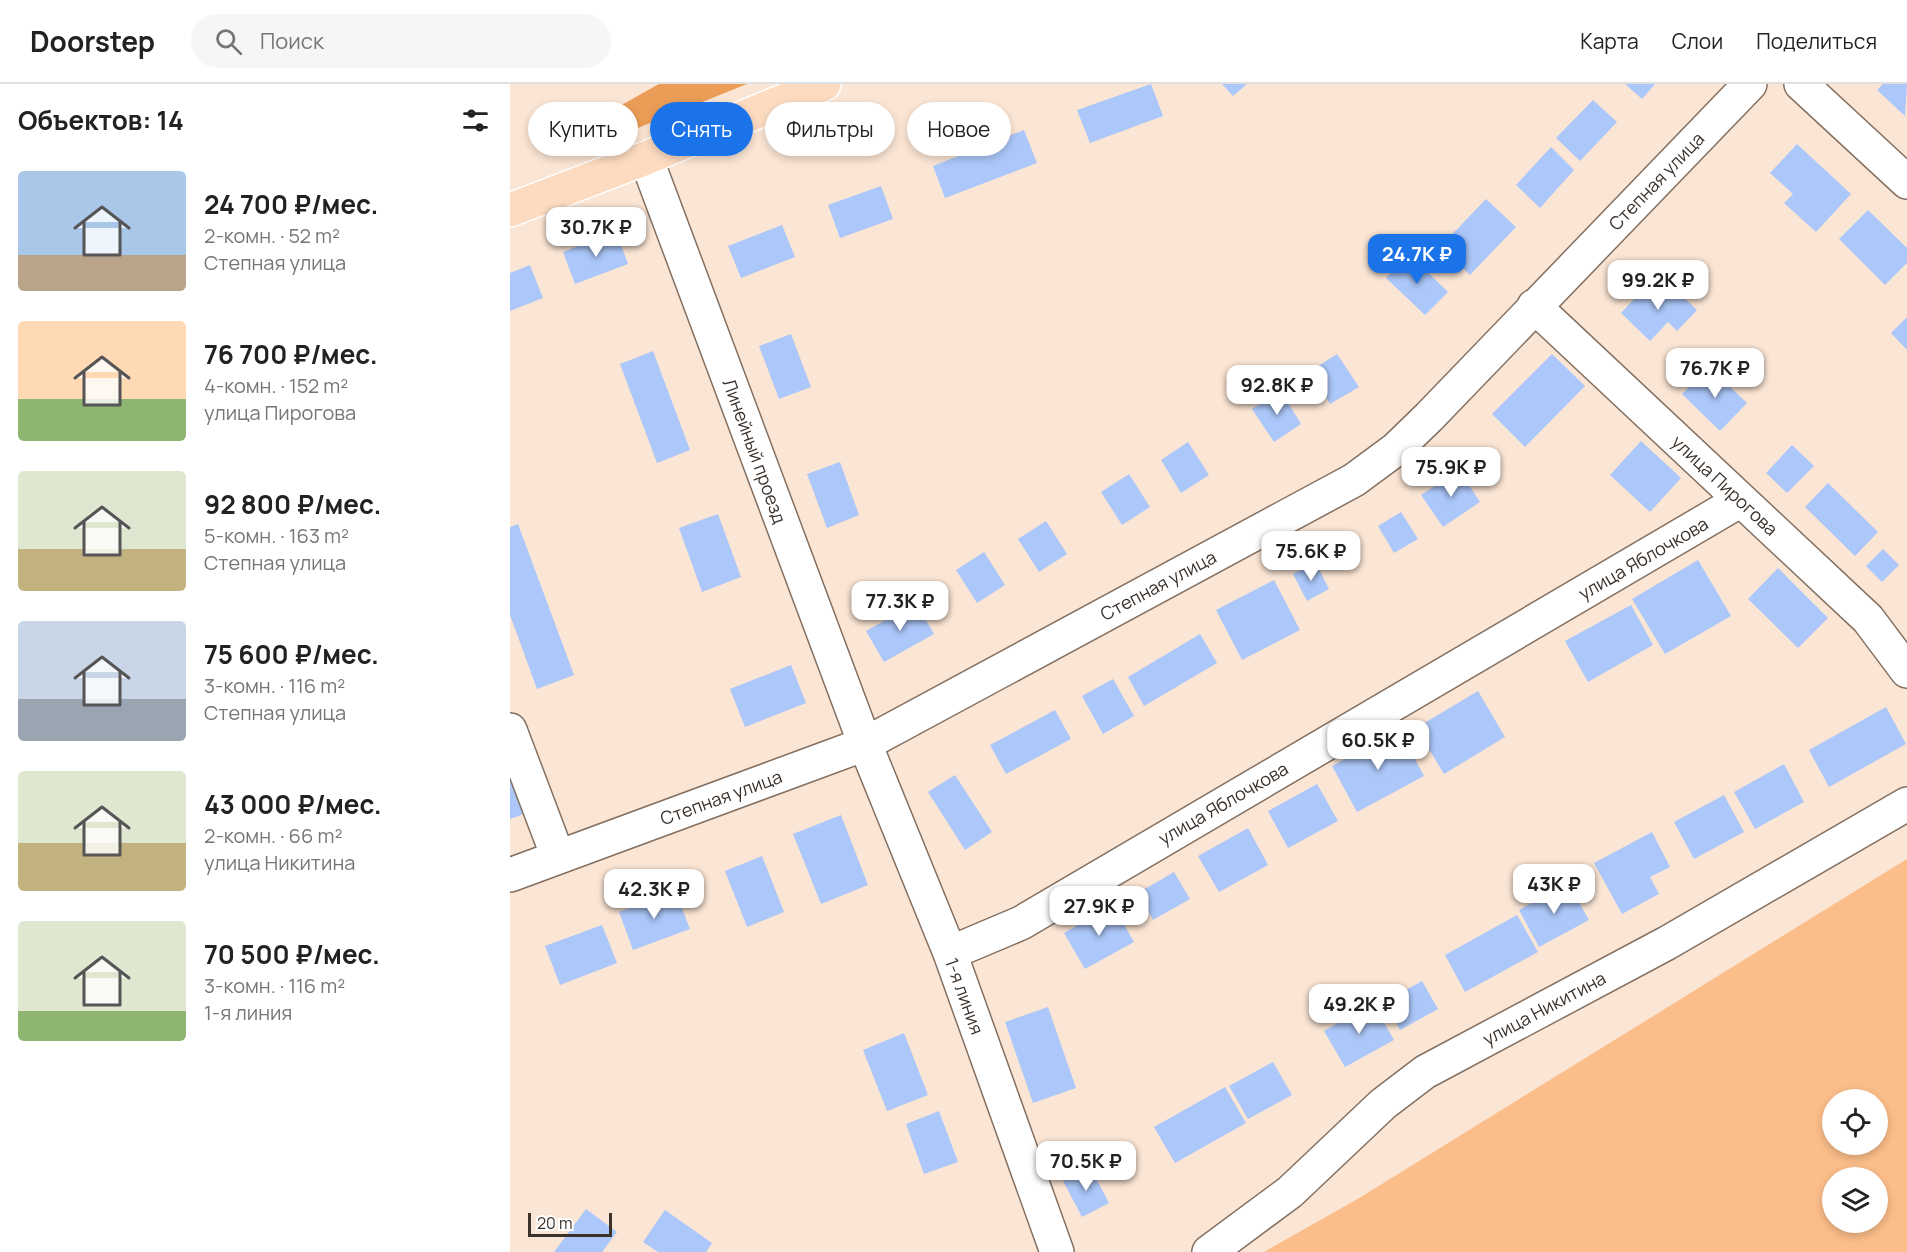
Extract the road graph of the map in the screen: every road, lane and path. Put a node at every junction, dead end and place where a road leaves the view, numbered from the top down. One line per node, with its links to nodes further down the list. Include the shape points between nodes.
1 (824, 84): 4 (main road)
2 (1750, 84): 7 (street, Степная улица)
3 (1801, 84): 5 (street)
4 (646, 158): 6 (main road); 11 (street, Линейный проезд)
5 (1907, 182)
6 (510, 210)
7 (1534, 306): 8 (street, улица Пирогова); 11 (street, Степная улица, via 1430,417 1354,480)
8 (1741, 500): 9 (street, улица Пирогова, via 1868,619); 15 (street, улица Яблочкова, via 1021,923)
9 (1907, 671)
10 (510, 730): 13 (street)
11 (865, 744): 13 (street, Степная улица); 15 (street, 1-я линия)
12 (1907, 804): 17 (street, улица Никитина, via 1667,943 1425,1072 1383,1104 1290,1192)
13 (558, 857): 14 (street, Степная улица)
14 (510, 875)
15 (950, 953): 16 (street, 1-я линия)
16 (1057, 1252)
17 (1209, 1252)

